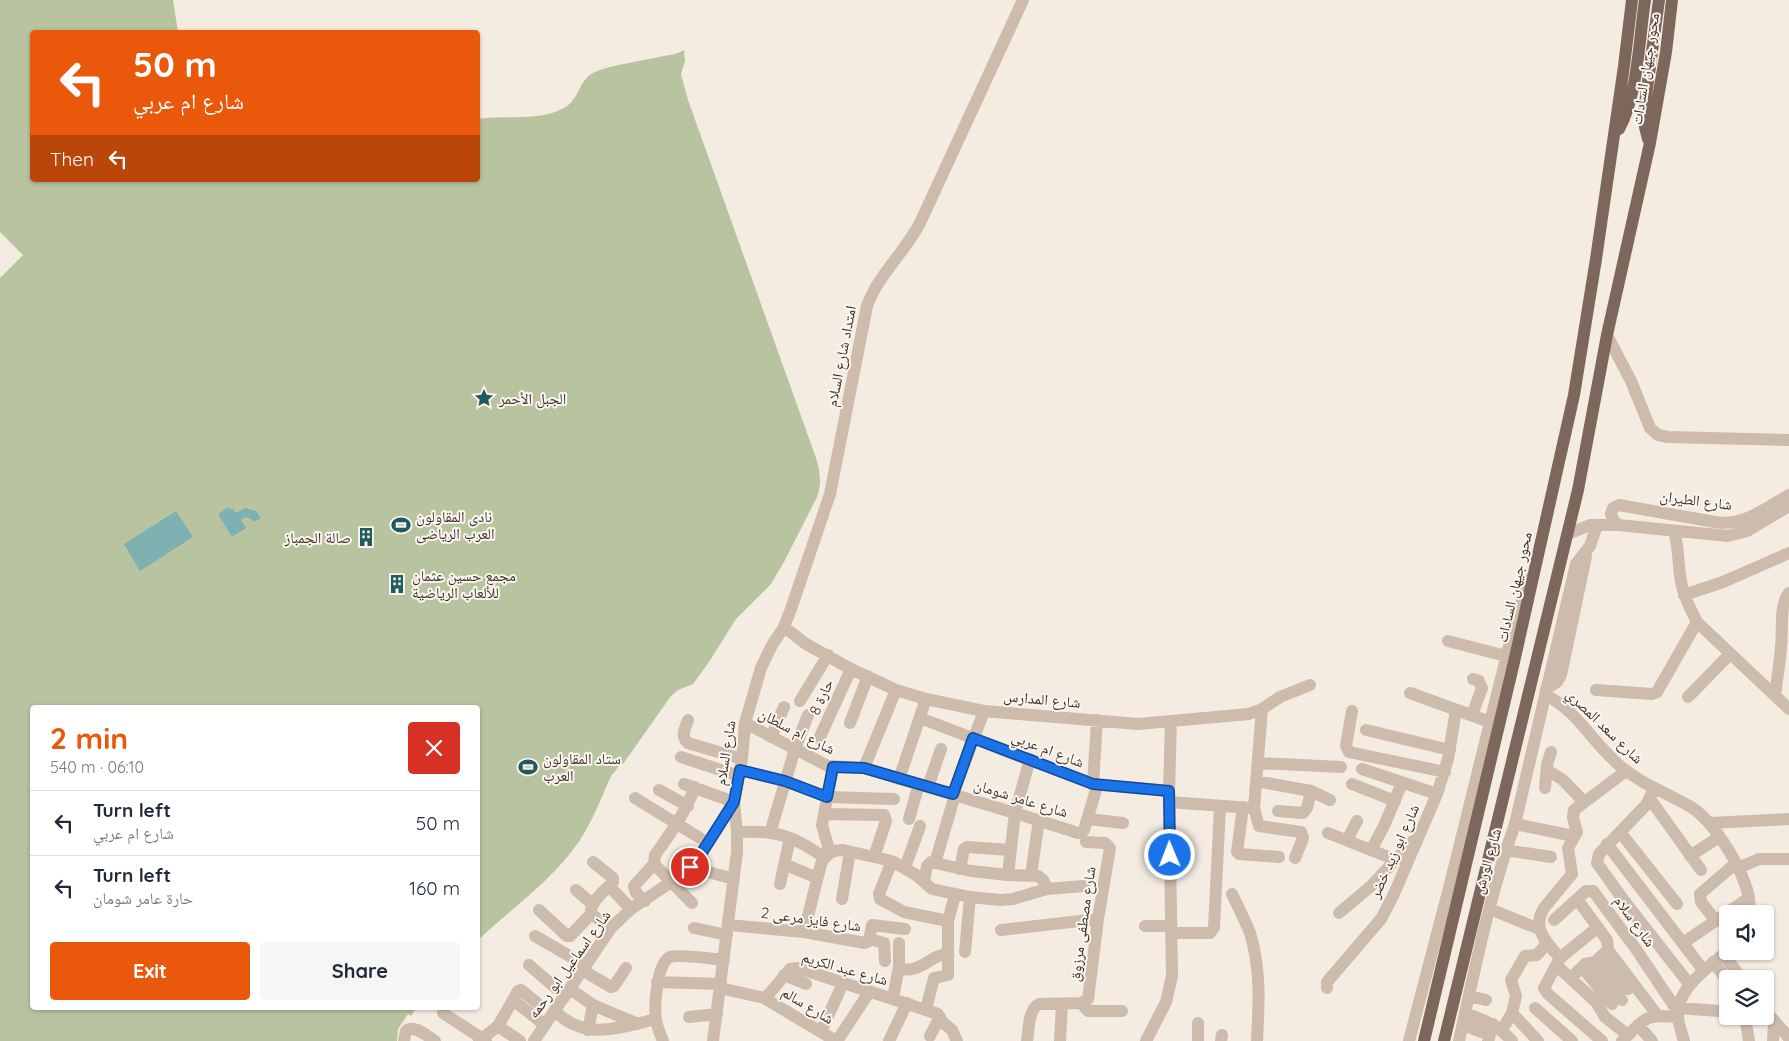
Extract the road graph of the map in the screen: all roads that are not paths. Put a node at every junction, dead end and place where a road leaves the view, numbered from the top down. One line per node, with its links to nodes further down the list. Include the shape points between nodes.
1 (1023, 0): 21 (street, امتداد شارع السلام, via 920,223 870,297 830,494)
2 (1632, 0): 6 (main road, محور جيهان السادات)
3 (1644, 0): 6 (main road, محور جيهان السادات, via 1630,103)
4 (1659, 0): 7 (main road, محور جيهان السادات, via 1644,111)
5 (1672, 0): 7 (main road, محور جيهان السادات)
6 (1614, 135): 17 (main road, محور جيهان السادات, via 1574,395)
7 (1650, 143): 8 (main road, محور جيهان السادات)
8 (1607, 335): 9 (street, via 1632,380 1650,428 1658,435); 15 (main road, محور جيهان السادات)
9 (1789, 440)
10 (1789, 495): 13 (street, شارع الطيران, via 1745,519 1730,523 1619,505 1611,514)
11 (1789, 506): 14 (street, شارع الطيران, via 1737,534 1719,537)
12 (1597, 524): 13 (street, شارع الطيران); 15 (street, شارع الطيران); 33 (street, شارع الورش, via 1586,552 1561,675)
13 (1618, 525): 14 (street, شارع الطيران)
14 (1674, 532): 19 (street)
15 (1568, 534): 273 (main road, محور جيهان السادات)
16 (1789, 553): 19 (street)
17 (1535, 568): 26 (street, via 1523,595); 272 (main road, محور جيهان السادات)
18 (1789, 593): 23 (street, via 1783,606)
19 (1684, 595): 20 (street)
20 (1698, 622): 24 (street); 32 (street, via 1656,692)
21 (784, 627): 25 (street, شارع المدارس, via 799,640); 52 (street, شارع السلام, via 761,668)
22 (1448, 641): 26 (street)
23 (1785, 646): 35 (street)
24 (1730, 654): 35 (street); 36 (street)
25 (828, 656): 27 (street, شارع المدارس); 38 (street)
26 (1506, 656): 51 (street)
27 (851, 669): 28 (street, شارع المدارس); 57 (street, حارة 8)
28 (868, 676): 31 (street, شارع المدارس); 53 (street)
29 (1473, 679): 46 (street, via 1482,684 1482,688)
30 (1310, 685): 40 (street, شارع المدارس, via 1280,697)
31 (896, 690): 37 (street, شارع المدارس); 68 (street)
32 (1596, 690)
33 (1545, 692): 71 (street, شارع سعد المصري, via 1566,708); 106 (street, شارع الورش)
34 (1410, 693): 42 (street)
35 (1775, 696): 41 (street)
36 (1688, 697)
37 (926, 699): 43 (street, شارع المدارس); 47 (street)
38 (800, 701)
39 (784, 707): 55 (street)
40 (1262, 709): 50 (street, شارع المدارس, via 1249,714); 64 (street)
41 (1789, 709)
42 (1456, 710): 46 (street); 60 (street, شارع ابو زيد خضر)
43 (984, 711): 49 (street, شارع المدارس); 56 (street)
44 (1352, 711): 72 (street, via 1346,746 1349,752)
45 (808, 715): 58 (street)
46 (1472, 715): 51 (street)
47 (920, 718): 56 (street, شارع ام عربي); 73 (street)
48 (688, 720): 67 (street, via 683,735 688,744)
49 (1097, 720): 50 (street, شارع المدارس, via 1138,724); 77 (street)
50 (1171, 721): 86 (street)
51 (1490, 722): 271 (street)
52 (745, 723): 55 (street, شارع ام سلطان); 67 (street, شارع السلام)
53 (850, 723)
54 (1366, 730): 60 (street)
55 (771, 737): 58 (street, شارع ام سلطان)
56 (973, 738): 63 (street, شارع ام عربي); 85 (street)
57 (820, 739)
58 (795, 749): 65 (street, شارع ام سلطان); 74 (street)
59 (941, 749): 79 (street)
60 (1450, 750): 72 (street, شارع ابو زيد خضر)
61 (1551, 752): 70 (street)
62 (681, 757): 67 (street)
63 (1030, 759): 77 (street, شارع ام عربي); 98 (street)
64 (1258, 763): 66 (street); 75 (street)
65 (833, 767): 68 (street, شارع ام سلطان); 87 (street)
66 (1342, 767)
67 (740, 768): 74 (street); 92 (street, شارع السلام)
68 (864, 768): 73 (street, شارع عامر شومان)
69 (1362, 769): 76 (street)
70 (1546, 770): 80 (street); 93 (street, via 1563,780)
71 (1626, 771): 84 (street, شارع سعد المصري); 93 (street)
72 (1445, 772): 83 (street, شارع ابو زيد خضر)
73 (899, 779): 79 (street, شارع عامر شومان)
74 (785, 781): 87 (street); 109 (street)
75 (1256, 781): 82 (street); 96 (street)
76 (1402, 783): 83 (street); 91 (street)
77 (1093, 784): 86 (street, شارع ام عربي); 100 (street, via 1096,790)
78 (1352, 784): 91 (street)
79 (924, 786): 85 (street, شارع عامر شومان); 139 (street)
80 (1545, 788)
81 (659, 790): 94 (street)
82 (1311, 791): 90 (street); 97 (street, via 1303,813)
83 (1437, 794): 111 (street, شارع ابو زيد خضر)
84 (1652, 794): 104 (street, شارع سعد المصري, via 1693,808); 112 (street, via 1641,811); 126 (street)
85 (954, 795): 98 (street, شارع عامر شومان); 134 (street)
86 (1169, 796): 95 (street, شارع ام عربي); 179 (street)
87 (827, 797): 89 (street); 99 (street)
88 (635, 798): 107 (street)
89 (894, 799)
90 (1330, 800)
91 (1395, 801): 121 (street)
92 (734, 802): 94 (street, via 689,785); 108 (street, شارع السلام); 118 (street, شارع اسماعيل ابو رحمه)
93 (1584, 802): 113 (street, via 1573,814 1577,830)
94 (688, 806): 107 (street)
95 (1220, 806): 96 (street, شارع ام عربي); 179 (street, via 1214,928 1210,933)
96 (1248, 808): 128 (street, via 1238,854); 129 (street, via 1259,826 1302,832)
97 (1278, 811)
98 (1015, 813): 102 (street, شارع عامر شومان); 120 (street)
99 (824, 814): 124 (street, via 822,825); 127 (street, via 884,815 886,821)
100 (1088, 819): 105 (street); 116 (street)
101 (1789, 819): 104 (street)
102 (1039, 820): 116 (street, شارع عامر شومان, via 1078,833); 143 (street)
103 (1357, 821): 117 (street)
104 (1710, 823): 114 (street, شارع سعد المصري)
105 (1124, 824)
106 (1515, 824): 113 (street); 122 (street, شارع الورش)
107 (678, 825): 118 (street); 135 (street, via 655,855)
108 (737, 832): 109 (street); 144 (street, شارع السلام)
109 (770, 832): 115 (street)
110 (1328, 832): 117 (street)
111 (1422, 832): 131 (street); 210 (street, شارع ابو زيد خضر, via 1380,919 1328,982)
112 (1620, 832): 119 (street); 162 (street)
113 (1574, 836): 180 (street, via 1568,848 1572,874 1541,912)
114 (1719, 837): 126 (street); 137 (street, شارع سعد المصري)
115 (790, 838): 124 (street); 136 (street)
116 (1083, 838): 170 (street, شارع مصطفى مرزوق, via 1105,843 1110,848)
117 (1347, 840): 121 (street)
118 (708, 843): 138 (street, شارع اسماعيل ابو رحمه)
119 (1607, 844): 160 (street, via 1597,863); 189 (street)
120 (1010, 850): 140 (street, via 967,847); 142 (street)
121 (1371, 850): 131 (street)
122 (1505, 850): 125 (street); 166 (street, شارع الورش)
123 (850, 852): 124 (street, via 836,850); 127 (street); 157 (street)
124 (827, 855): 145 (street)
125 (1551, 856)
126 (1690, 856): 141 (street)
127 (874, 857): 132 (street)
128 (1279, 857)
129 (1295, 858)
130 (1789, 859): 137 (street, via 1759,859)
131 (1396, 860): 168 (street)
132 (892, 861): 139 (street); 172 (street, via 880,898 904,912)
133 (593, 862): 149 (street, via 614,878)
134 (935, 863): 140 (street); 147 (street, via 928,864)
135 (654, 864): 146 (street); 159 (street, via 634,886 636,893)
136 (784, 864): 145 (street); 148 (street)
137 (1737, 866): 156 (street, شارع سعد المصري); 173 (street, via 1700,894 1701,902)
138 (690, 867): 144 (street); 146 (street, شارع اسماعيل ابو رحمه)
139 (905, 868): 147 (street)
140 (960, 869): 142 (street)
141 (1701, 870)
142 (1008, 875): 143 (street)
143 (1031, 875): 151 (street, via 1038,876)
144 (734, 878): 181 (street, شارع السلام)
145 (817, 878): 183 (street)
146 (671, 882): 159 (street, شارع اسماعيل ابو رحمه); 161 (street)
147 (924, 882): 154 (street, via 932,889)
148 (780, 884)
149 (610, 885): 164 (street); 165 (street)
150 (1084, 886): 151 (street)
151 (1048, 889): 155 (street, via 1013,899)
152 (576, 890): 164 (street)
153 (1232, 894): 270 (street, via 1250,934 1257,963)
154 (955, 895): 155 (street); 172 (street)
155 (970, 897): 191 (street)
156 (1749, 898): 163 (street, شارع سعد المصري); 173 (street)
157 (842, 899)
158 (1577, 899): 169 (street, شارع سلام, via 1586,891 1593,891); 171 (street); 175 (street)
159 (645, 900): 165 (street, شارع اسماعيل ابو رحمه)
160 (1625, 902): 169 (street); 185 (street)
161 (692, 903)
162 (1677, 904)
163 (1749, 905)
164 (592, 909): 167 (street, via 570,936); 176 (street)
165 (631, 909): 176 (street, شارع اسماعيل ابو رحمه)
166 (1490, 909): 180 (street); 214 (street, شارع الورش)
167 (539, 910)
168 (1339, 913)
169 (1611, 914): 190 (street, شارع سلام)
170 (1098, 919): 182 (street); 222 (street, شارع مصطفى مرزوق, via 1088,999)
171 (1554, 920)
172 (948, 921): 192 (street)
173 (1716, 921): 189 (street)
174 (1145, 926): 179 (street)
175 (1598, 927): 193 (street, via 1607,940); 197 (street)
176 (611, 928): 199 (street, شارع اسماعيل ابو رحمه)
177 (694, 928): 181 (street, شارع فايز مرعى 2)
178 (905, 929): 186 (street, شارع فايز مرعى 2, via 872,924)
179 (1171, 929): 268 (street, via 1173,963 1170,989)
180 (1539, 929): 188 (street)
181 (728, 930): 183 (street, شارع فايز مرعى 2); 195 (street, شارع السلام)
182 (1001, 930)
183 (804, 932): 186 (street, شارع فايز مرعى 2, via 865,943)
184 (535, 936): 199 (street)
185 (1652, 936): 190 (street); 208 (street)
186 (869, 939): 196 (street, via 884,943)
187 (899, 943): 201 (street)
188 (1548, 943): 197 (street); 217 (street, via 1537,955 1522,959 1511,980)
189 (1683, 943): 194 (street)
190 (1636, 949): 231 (street, شارع سلام)
191 (965, 952)
192 (948, 954): 201 (street, via 939,955 916,969); 228 (street, via 948,975 934,978)
193 (1596, 959): 204 (street); 220 (street); 223 (street); 236 (street)
194 (1717, 959): 202 (street); 208 (street)
195 (724, 960): 205 (street, via 672,957 665,962); 209 (street, شارع السلام)
196 (885, 961)
197 (1558, 961): 204 (street); 213 (street, via 1545,984)
198 (530, 965): 212 (street)
199 (583, 968): 200 (street, via 611,987); 212 (street, شارع اسماعيل ابو رحمه)
200 (626, 968)
201 (899, 969): 216 (street)
202 (1731, 970)
203 (784, 975): 206 (street, شارع عبد الكريم, via 790,969 798,968); 207 (street); 215 (street, شارع عبد الكريم)
204 (1570, 978): 255 (street)
205 (657, 982): 209 (street); 239 (street)
206 (843, 983): 211 (street, شارع عبد الكريم); 251 (street)
207 (806, 984)
208 (1690, 985): 231 (street, via 1681,999)
209 (720, 986): 215 (street); 235 (street, شارع السلام)
210 (1327, 988)
211 (870, 991): 216 (street, شارع عبد الكريم); 258 (street)
212 (567, 992): 226 (street); 229 (street, شارع اسماعيل ابو رحمه)
213 (1548, 994): 227 (street); 278 (street)
214 (1469, 996): 219 (street); 240 (street, شارع الورش)
215 (764, 998): 251 (street, شارع سالم)
216 (893, 998): 224 (street, شارع عبد الكريم)
217 (1515, 999): 227 (street); 234 (street)
218 (512, 1000): 221 (street, via 521,990); 244 (street); 248 (street)
219 (1486, 1000)
220 (1637, 1001)
221 (536, 1002)
222 (1084, 1002): 225 (street, شارع مصطفى مرزوق); 230 (street, via 1088,1011)
223 (1617, 1002)
224 (907, 1003): 228 (street, شارع عبد الكريم); 264 (street)
225 (1062, 1004): 266 (street, شارع مصطفى مرزوق, via 1035,1006); 267 (street)
226 (593, 1005): 243 (street); 250 (street)
227 (1535, 1008): 277 (street)
228 (926, 1009): 238 (street, شارع عبد الكريم)
229 (555, 1011): 244 (street, شارع اسماعيل ابو رحمه); 250 (street, via 564,1021)
230 (1122, 1011)
231 (1678, 1012): 232 (street); 236 (street); 280 (street)
232 (1719, 1012)
233 (443, 1013): 257 (street)
234 (1512, 1013): 249 (street); 276 (street)
235 (717, 1014): 237 (street); 263 (street, شارع السلام)
236 (1658, 1016): 245 (street)
237 (689, 1017)
238 (940, 1017): 253 (street); 265 (street, شارع عبد الكريم)
239 (656, 1019): 243 (street); 262 (street)
240 (1464, 1019): 249 (street); 254 (street); 274 (street, شارع الورش)
241 (1198, 1023): 269 (street)
242 (1774, 1023): 256 (street)
243 (638, 1024): 250 (street)
244 (545, 1025): 261 (street, شارع اسماعيل ابو رحمه)
245 (1638, 1025): 255 (street); 279 (street)
246 (1746, 1025): 281 (street)
247 (1774, 1025): 282 (street)
248 (498, 1026): 257 (street); 260 (street)
249 (1498, 1027): 254 (street); 275 (street)
250 (588, 1030)
251 (821, 1032): 258 (street, شارع سالم)
252 (405, 1036): 259 (street, via 409,1028 414,1028)
253 (930, 1036)
254 (1485, 1036)
255 (1625, 1038)
256 (1789, 1038)
257 (482, 1040)
258 (840, 1040)
259 (435, 1041)
260 (520, 1041)
261 (534, 1041)
262 (663, 1041)
263 (713, 1041)
264 (889, 1041)
265 (957, 1041)
266 (1028, 1041)
267 (1060, 1041)
268 (1146, 1041)
269 (1198, 1041)
270 (1257, 1041)
271 (1409, 1041)
272 (1424, 1041)
273 (1444, 1041)
274 (1459, 1041)
275 (1512, 1041)
276 (1538, 1041)
277 (1572, 1041)
278 (1602, 1041)
279 (1652, 1041)
280 (1684, 1041)
281 (1749, 1041)
282 (1773, 1041)

